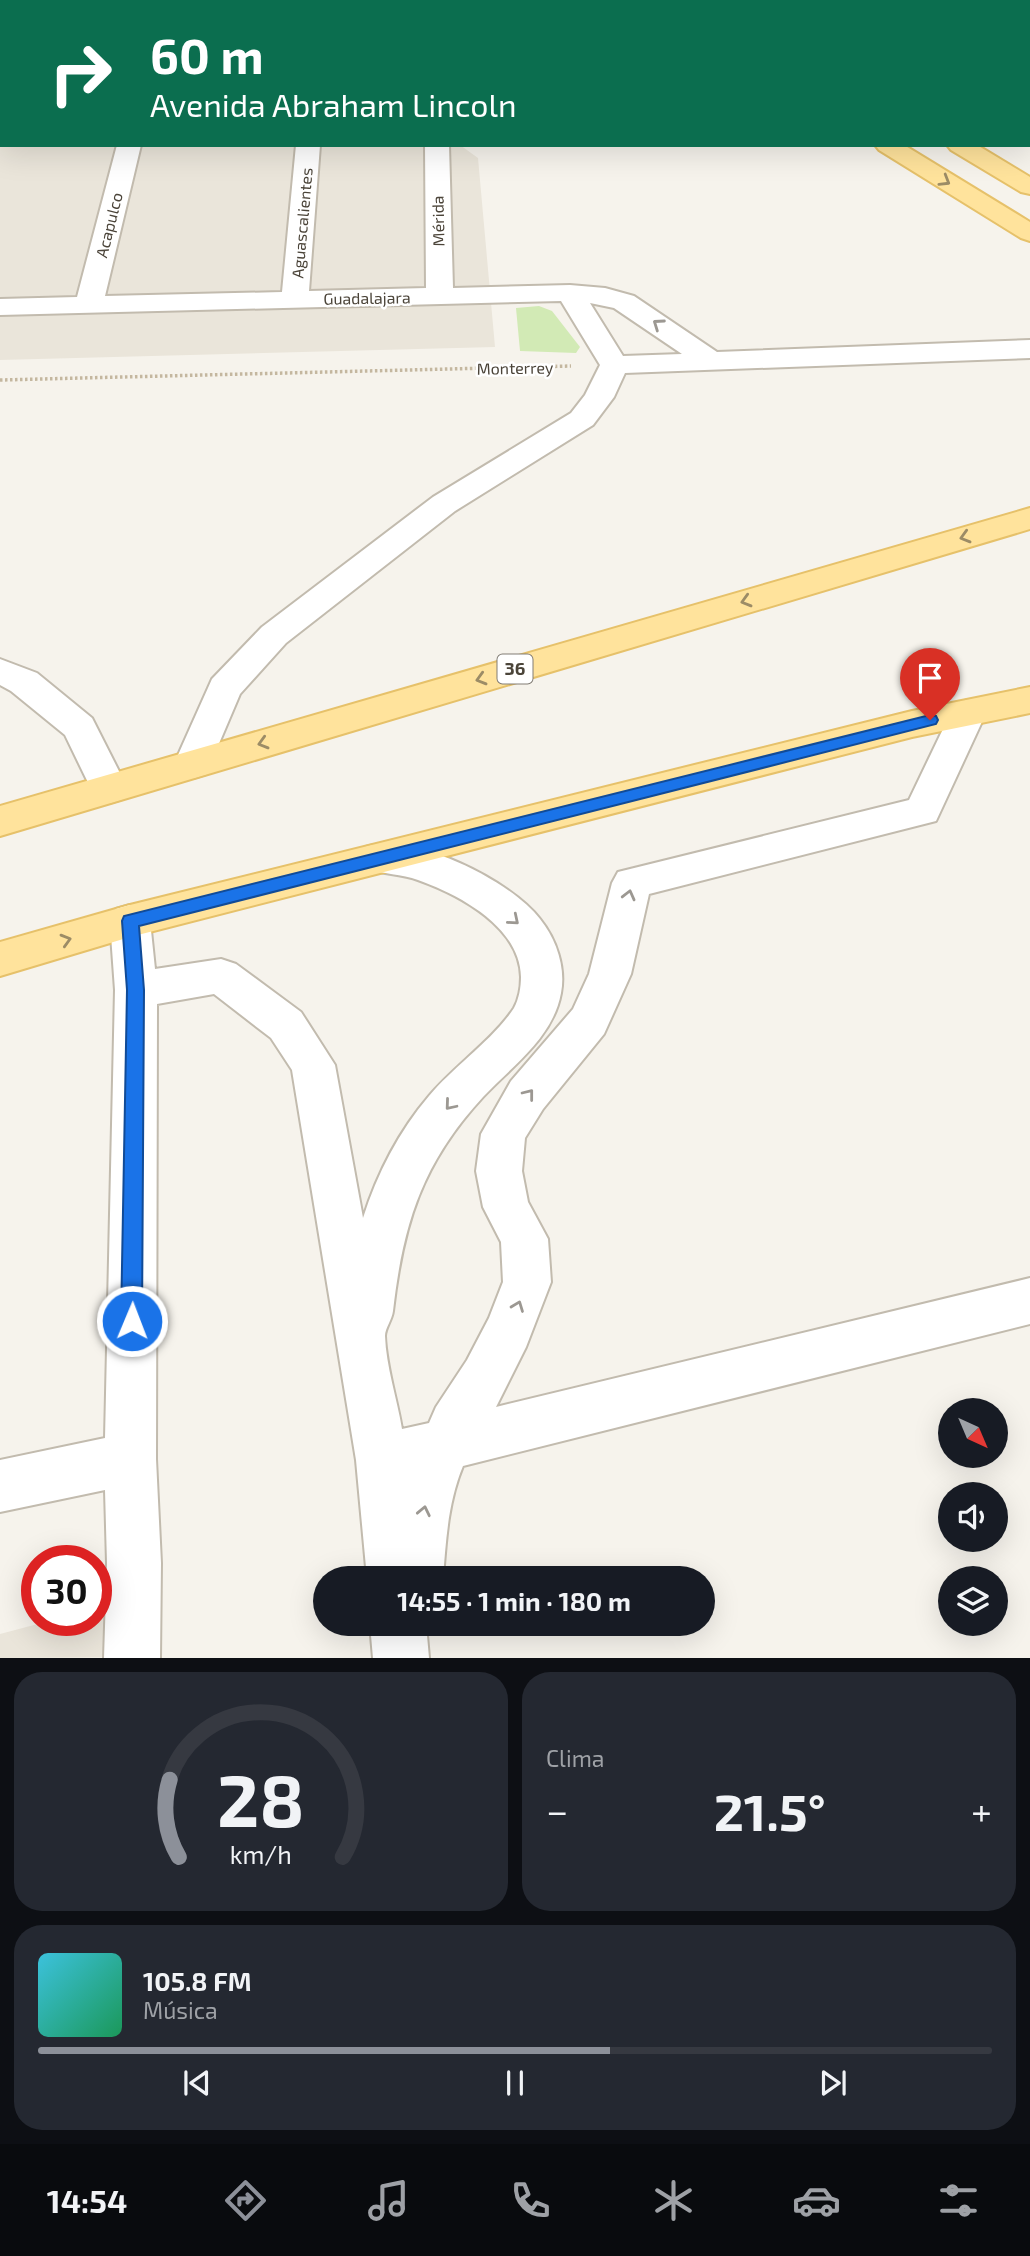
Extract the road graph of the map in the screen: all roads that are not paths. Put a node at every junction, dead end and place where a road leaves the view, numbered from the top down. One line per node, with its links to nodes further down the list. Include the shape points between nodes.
1 (128, 147): 11 (street, Acapulco)
2 (308, 147): 10 (street, Aguascalientes)
3 (437, 147): 9 (street, Mérida)
4 (890, 147): 7 (main road, one-way to 7)
5 (961, 147): 6 (main road)
6 (1030, 187)
7 (1030, 233)
8 (570, 293): 9 (street, Guadalajara); 14 (street, Guadalajara, one-way to 8, via 624,302); 15 (street)
9 (440, 296): 10 (street, Guadalajara)
10 (295, 300): 11 (street, Guadalajara)
11 (89, 305): 12 (street, Guadalajara)
12 (0, 307)
13 (1030, 349): 14 (street)
14 (714, 363): 15 (street)
15 (614, 365): 20 (street, via 582,419 444,503 274,635 225,688)
16 (1030, 518): 20 (main road, 36, one-way to 20)
17 (0, 671): 21 (street, via 24,682 79,727)
18 (1030, 700): 19 (main road)
19 (968, 713): 23 (main road); 29 (street, one-way to 19, via 485,1378 527,1282 524,1239 506,1207 499,1171 503,1134 527,1095 589,1021 610,974 632,883 923,811)
20 (194, 764): 21 (main road, 36)
21 (109, 789): 22 (main road, 36)
22 (0, 821)
23 (380, 858): 24 (main road); 28 (street, one-way to 28, via 424,866 458,880 495,904 525,929 539,955 542,984 533,1014 444,1111 416,1151 394,1195 378,1245 369,1300)
24 (130, 921): 25 (main road, one-way to 24); 26 (street)
25 (0, 958)
26 (136, 990): 28 (street, via 221,976 286,1025 313,1065); 30 (street)
27 (1030, 1301): 29 (street)
28 (366, 1370): 31 (street)
29 (446, 1444): 31 (street); 34 (street, one-way to 29, via 430,1482)
30 (130, 1459): 32 (street); 37 (street)
31 (382, 1460): 33 (street)
32 (0, 1486)
33 (393, 1566)
34 (417, 1566)
35 (399, 1636): 38 (street)
36 (411, 1636): 39 (street)
37 (132, 1657)
38 (401, 1657)
39 (410, 1657)

